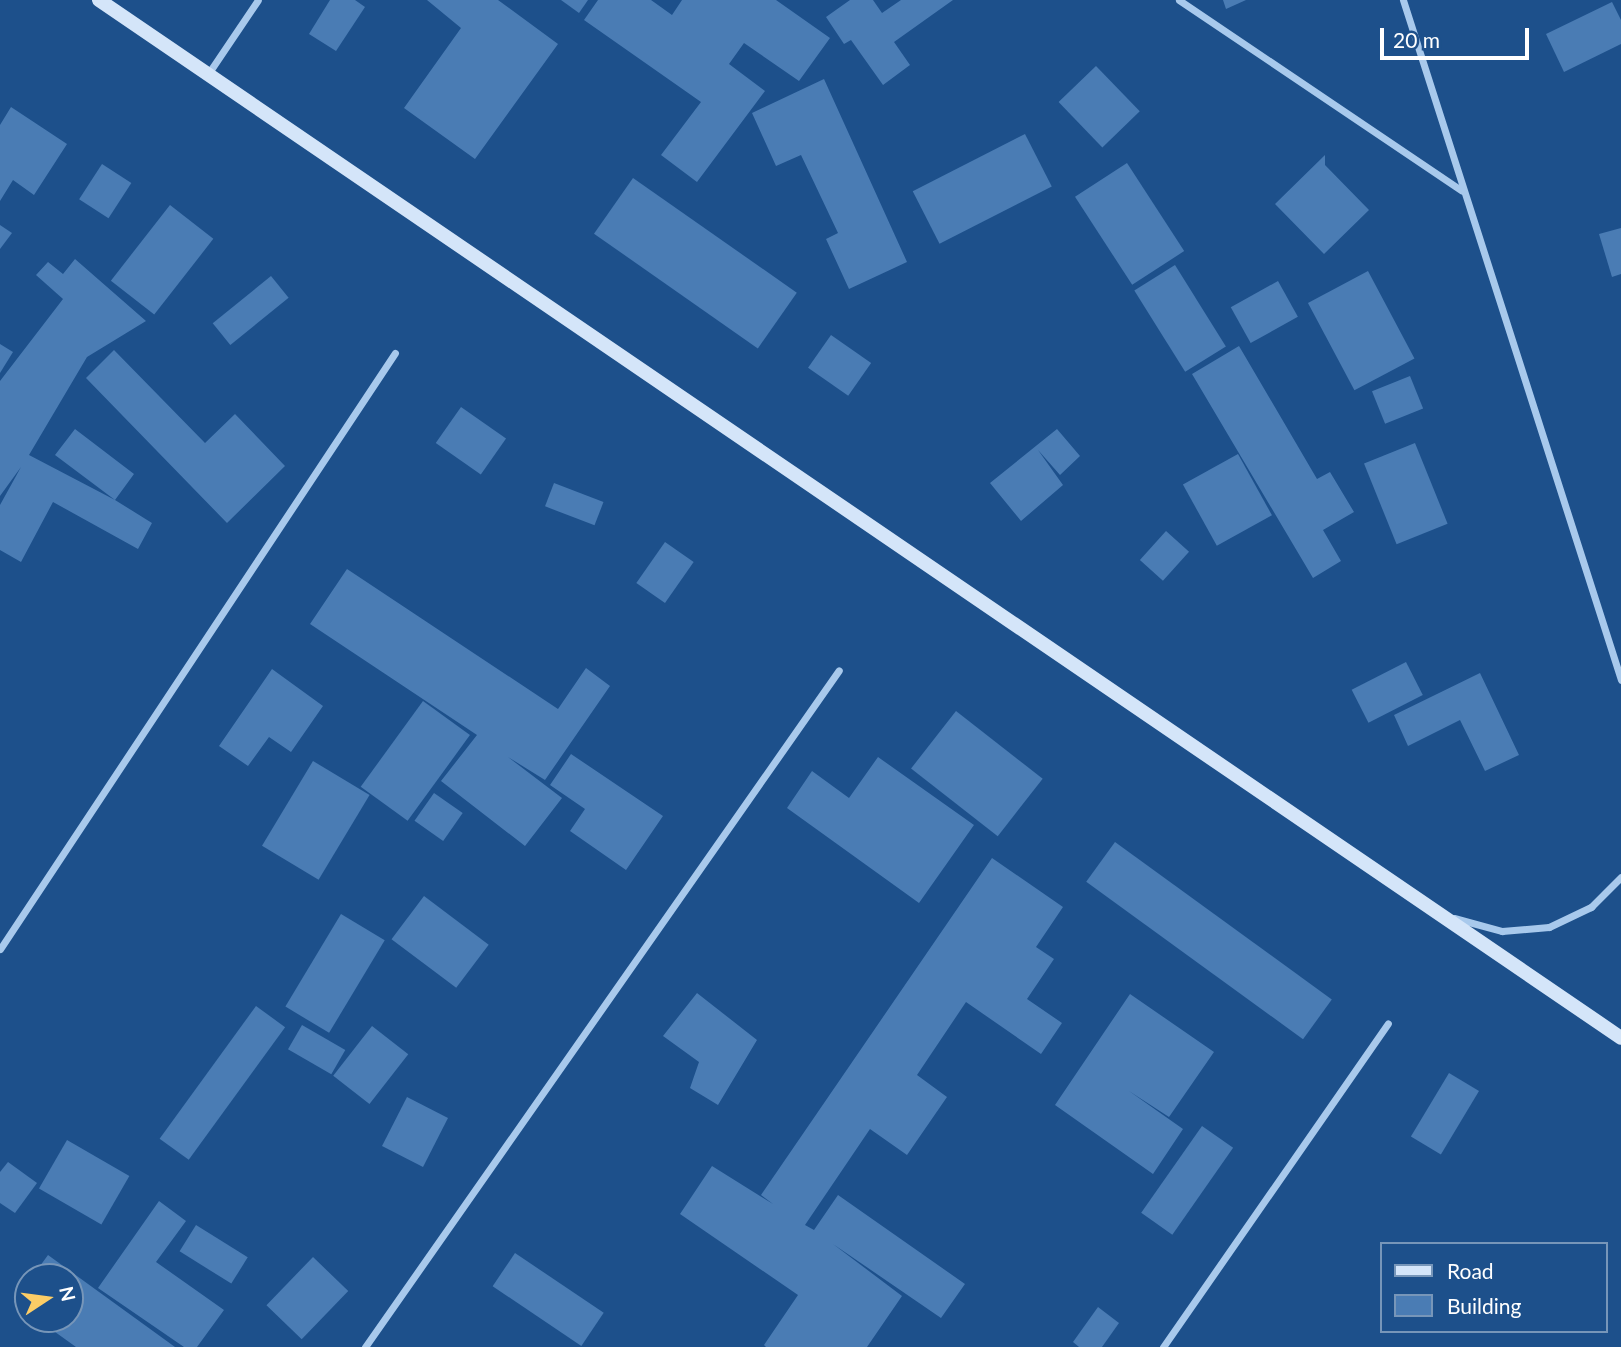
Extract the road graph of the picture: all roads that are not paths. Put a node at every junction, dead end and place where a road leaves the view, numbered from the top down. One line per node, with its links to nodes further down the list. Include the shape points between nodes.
1 (99, 0): 5 (street)
2 (258, 0): 5 (street)
3 (1179, 0): 6 (street)
4 (1403, 0): 6 (street)
5 (208, 74): 13 (street)
6 (1462, 191): 9 (street)
7 (396, 352): 14 (street)
8 (1621, 653): 9 (street)
9 (1615, 661): 11 (street)
10 (839, 670): 17 (street)
11 (1621, 680)
12 (1621, 877): 13 (street, via 1591,907 1549,927 1502,931 1457,920)
13 (1422, 903): 16 (street)
14 (0, 949)
15 (1388, 1023): 18 (street)
16 (1621, 1038)
17 (365, 1347)
18 (1163, 1347)

